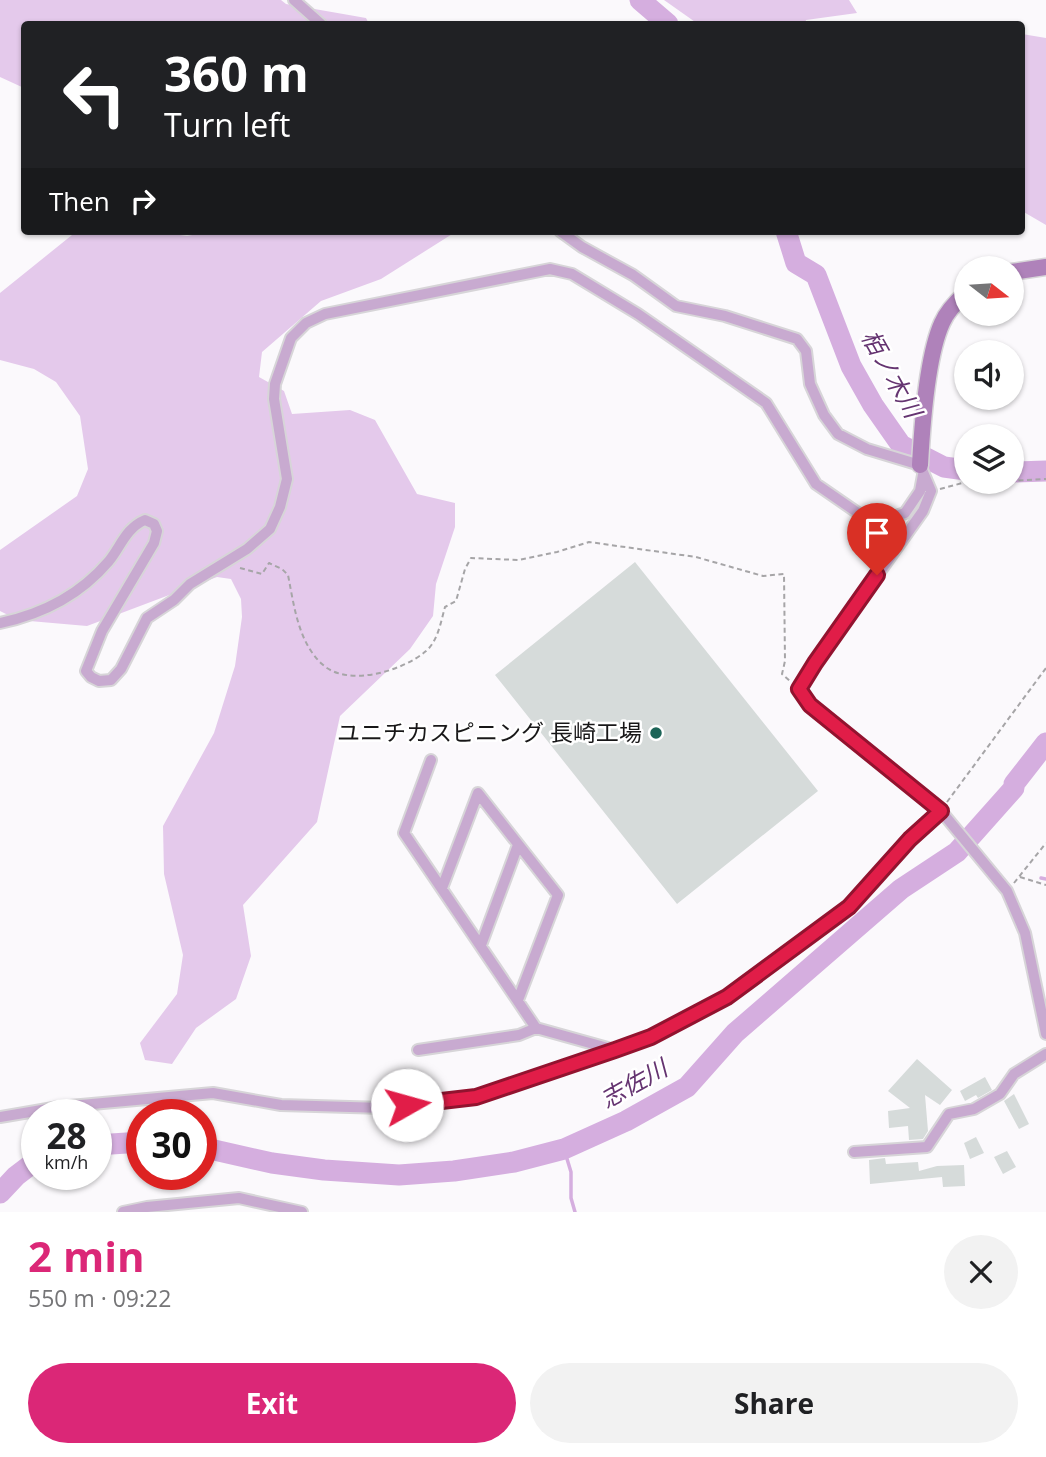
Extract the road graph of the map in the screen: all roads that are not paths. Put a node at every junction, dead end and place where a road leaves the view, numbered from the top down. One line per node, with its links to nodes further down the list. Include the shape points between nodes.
1 (294, 0): 2 (street)
2 (318, 21)
3 (566, 235): 7 (street, via 676,306 797,339 806,351 810,384 838,434)
4 (1046, 267): 5 (street)
5 (1024, 270)
6 (954, 305): 7 (street, via 942,322 934,349)
7 (921, 470): 8 (street, via 920,491 905,513 881,521 858,513 816,484 766,403 638,314 572,274 550,269 325,314 306,323 291,338 275,384 287,480 270,529 148,618 111,680 99,681 86,671 102,631 154,543 154,524 145,520 134,524 111,559 79,591 49,607); 10 (street, via 931,491 923,511 799,689 810,705)
8 (0, 623)
9 (431, 760): 12 (street, via 404,833)
10 (941, 811): 16 (street, via 1007,891 1025,933); 18 (street, via 849,907 727,997 651,1037)
11 (518, 845): 12 (street, via 478,793); 13 (street); 14 (street, via 558,895)
12 (442, 888): 13 (street)
13 (481, 945): 14 (street)
14 (518, 1000): 15 (street)
15 (536, 1028): 17 (street, via 519,1035); 18 (street)
16 (1046, 1033)
17 (418, 1050)
18 (615, 1050): 20 (street, via 476,1097 384,1108 281,1105 213,1093)
19 (1046, 1054): 21 (street, via 1014,1074 1000,1094 974,1109 948,1114 927,1147)
20 (0, 1117)
21 (854, 1152)
22 (123, 1212): 23 (street, via 239,1198)
23 (302, 1212)

